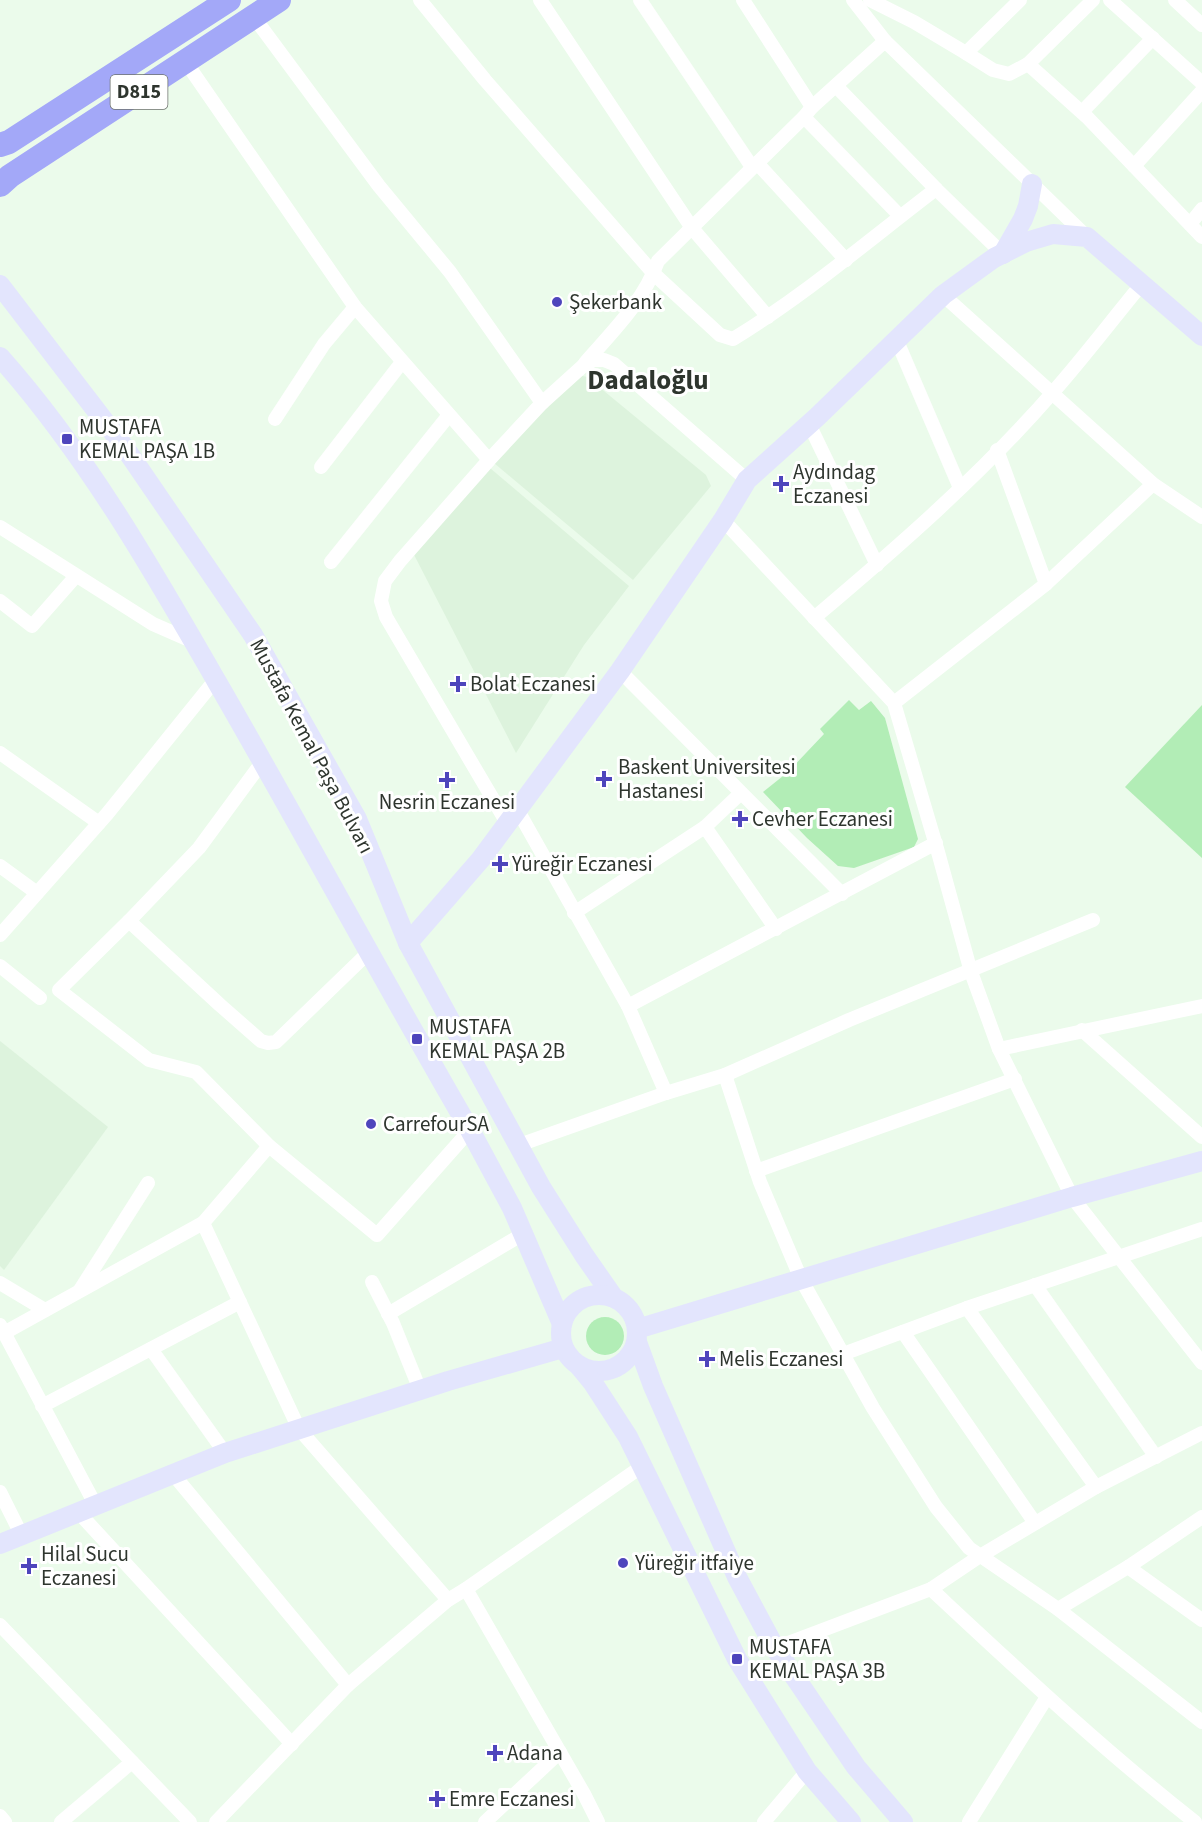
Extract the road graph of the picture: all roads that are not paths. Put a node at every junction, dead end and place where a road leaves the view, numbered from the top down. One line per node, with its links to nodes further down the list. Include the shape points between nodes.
1 (229, 0): 25 (highway, D815)
2 (279, 0): 13 (highway, D815)
3 (420, 0): 39 (street, via 484,80)
4 (540, 0): 34 (street)
5 (640, 0): 26 (street)
6 (743, 0): 23 (street)
7 (853, 0): 16 (street)
8 (870, 0): 17 (street)
9 (1020, 0): 17 (street)
10 (1093, 0): 19 (street)
11 (1110, 0): 15 (street)
12 (1176, 0): 14 (street)
13 (254, 16): 18 (highway, D815); 51 (street, via 379,186 450,272)
14 (1202, 25)
15 (1153, 38): 20 (street); 24 (street)
16 (885, 41): 21 (street); 28 (street)
17 (966, 53): 19 (street, via 993,70 1009,74)
18 (185, 61): 29 (highway, D815); 43 (street)
19 (1028, 64): 24 (street)
20 (1202, 83)
21 (836, 86): 23 (street); 30 (street)
22 (1202, 91): 27 (street)
23 (808, 112): 26 (street); 32 (street)
24 (1082, 112): 27 (street)
25 (0, 145)
26 (754, 165): 34 (street); 38 (street)
27 (1134, 166): 33 (street)
28 (1032, 184): 35 (street); 37 (main road, via 1023,219)
29 (0, 185)
30 (936, 189): 32 (street); 37 (street)
31 (1202, 209): 33 (street)
32 (900, 216): 38 (street)
33 (1190, 224): 36 (street)
34 (692, 228): 39 (street, via 658,261); 44 (street)
35 (1087, 237): 37 (main road, via 1053,234); 41 (main road)
36 (1202, 237)
37 (1003, 254): 42 (main road)
38 (846, 260): 44 (street)
39 (654, 274): 44 (street, via 720,335 733,339); 49 (street, via 626,316)
40 (0, 285): 89 (main road, Mustafa Kemal Paşa Bulvarı, via 124,448 253,635 357,819)
41 (1141, 285): 45 (main road); 50 (street)
42 (943, 296): 46 (main road); 50 (street)
43 (355, 307): 48 (street); 53 (street, via 324,344)
44 (768, 317)
45 (1202, 336)
46 (897, 341): 54 (main road); 60 (street)
47 (0, 357): 70 (main road, via 67,439)
48 (402, 362): 52 (street); 57 (street)
49 (584, 365): 51 (street); 58 (street, via 594,360 614,364)
50 (1053, 392): 55 (street); 59 (street)
51 (543, 403): 56 (street)
52 (449, 415): 56 (street); 64 (street)
53 (275, 419)
54 (809, 424): 58 (main road); 65 (street)
55 (997, 450): 60 (street); 67 (street)
56 (489, 460): 77 (street, via 400,561 385,581 381,601 386,617)
57 (321, 467)
58 (747, 480): 62 (main road)
59 (1153, 484): 61 (street); 67 (street)
60 (960, 488): 65 (street)
61 (1202, 517)
62 (723, 520): 69 (street); 71 (main road)
63 (0, 527): 66 (street)
64 (331, 562)
65 (877, 565): 69 (street)
66 (76, 576): 68 (street, via 32,626); 70 (street, via 153,624)
67 (1046, 584): 73 (street)
68 (0, 601)
69 (814, 618): 73 (street)
70 (196, 643): 72 (main road)
71 (620, 671): 76 (street); 77 (main road)
72 (216, 679): 75 (main road); 78 (street)
73 (894, 703): 80 (street)
74 (0, 753): 78 (street)
75 (263, 761): 86 (street, via 199,848); 90 (main road)
76 (741, 793): 79 (street); 83 (street)
77 (512, 816): 84 (street); 89 (main road, via 481,859)
78 (99, 823): 82 (street)
79 (705, 827): 84 (street); 88 (street)
80 (936, 843): 83 (street); 92 (street)
81 (0, 866): 82 (street)
82 (37, 893): 87 (street)
83 (842, 894): 88 (street)
84 (574, 913): 94 (street)
85 (1093, 920): 92 (street)
86 (129, 921): 90 (street, via 261,1041 268,1043 276,1042); 104 (street, via 59,990 149,1060 196,1072)
87 (2, 929)
88 (776, 929): 94 (street)
89 (408, 943): 103 (main road, Mustafa Kemal Paşa Bulvarı)
90 (369, 952): 101 (main road)
91 (0, 966): 93 (street)
92 (971, 972): 97 (street); 98 (street)
93 (40, 999)
94 (628, 1006): 100 (street)
95 (1202, 1006): 96 (street)
96 (1082, 1030): 97 (street); 102 (street)
97 (999, 1049): 99 (street)
98 (725, 1075): 100 (street); 106 (street)
99 (1015, 1079): 106 (street); 108 (street)
100 (666, 1093): 103 (street)
101 (470, 1130): 104 (street, via 377,1235); 110 (main road)
102 (1202, 1137)
103 (519, 1145): 118 (main road, Mustafa Kemal Paşa Bulvarı, via 584,1256)
104 (269, 1146): 109 (street)
105 (1202, 1161): 108 (main road)
106 (756, 1171): 113 (street)
107 (148, 1183): 117 (street)
108 (1072, 1197): 112 (street); 113 (main road)
109 (203, 1223): 117 (street); 119 (street)
110 (523, 1234): 122 (street); 123 (main road)
111 (1199, 1234): 112 (street)
112 (1119, 1256): 116 (street); 130 (street)
113 (801, 1279): 126 (main road); 129 (street)
114 (372, 1282): 122 (street)
115 (0, 1283): 121 (street)
116 (1035, 1285): 120 (street); 137 (street)
117 (79, 1292): 121 (street)
118 (615, 1298): 123 (main road, via 588,1296 567,1312); 126 (main road, via 630,1311)
119 (240, 1302): 128 (street); 134 (street)
120 (967, 1308): 125 (street); 140 (street)
121 (45, 1310): 124 (street)
122 (388, 1314): 132 (street)
123 (562, 1324): 127 (main road)
124 (2, 1329): 133 (street)
125 (903, 1332): 129 (street); 144 (street)
126 (637, 1335): 131 (main road, via 628,1358 614,1369 596,1371); 155 (main road, via 653,1386 738,1577)
127 (564, 1347): 131 (main road); 132 (main road)
128 (150, 1349): 133 (street); 136 (street)
129 (843, 1354): 147 (street, via 936,1507)
130 (1202, 1363)
131 (579, 1366): 138 (main road, via 628,1437)
132 (420, 1390): 134 (main road)
133 (42, 1406): 142 (street)
134 (299, 1429): 136 (main road); 151 (street)
135 (1202, 1433): 137 (street)
136 (225, 1453): 139 (main road)
137 (1156, 1457): 140 (street)
138 (641, 1467): 149 (street); 162 (main road, via 736,1659)
139 (173, 1474): 142 (main road); 156 (street)
140 (1096, 1487): 144 (street)
141 (0, 1492): 145 (street)
142 (88, 1509): 145 (main road); 159 (street)
143 (1202, 1517): 148 (street)
144 (1035, 1523): 147 (street)
145 (22, 1536): 146 (main road)
146 (0, 1544)
147 (980, 1556): 150 (street); 152 (street)
148 (1128, 1567): 152 (street); 153 (street)
149 (466, 1589): 151 (street); 160 (street)
150 (931, 1589): 155 (street); 157 (street)
151 (448, 1600): 156 (street)
152 (1058, 1609): 158 (street)
153 (1202, 1620)
154 (0, 1625): 161 (street)
155 (775, 1648): 172 (main road, via 856,1767)
156 (348, 1685): 159 (street)
157 (1047, 1697): 173 (street); 174 (street)
158 (1202, 1722)
159 (292, 1744): 167 (street)
160 (560, 1752): 168 (street); 169 (street)
161 (132, 1762): 165 (street); 166 (street)
162 (807, 1771): 170 (street); 171 (main road)
163 (0, 1816): 164 (street)
164 (5, 1822)
165 (61, 1822)
166 (190, 1822)
167 (216, 1822)
168 (485, 1822)
169 (598, 1822)
170 (764, 1822)
171 (851, 1822)
172 (903, 1822)
173 (969, 1822)
174 (1194, 1822)

